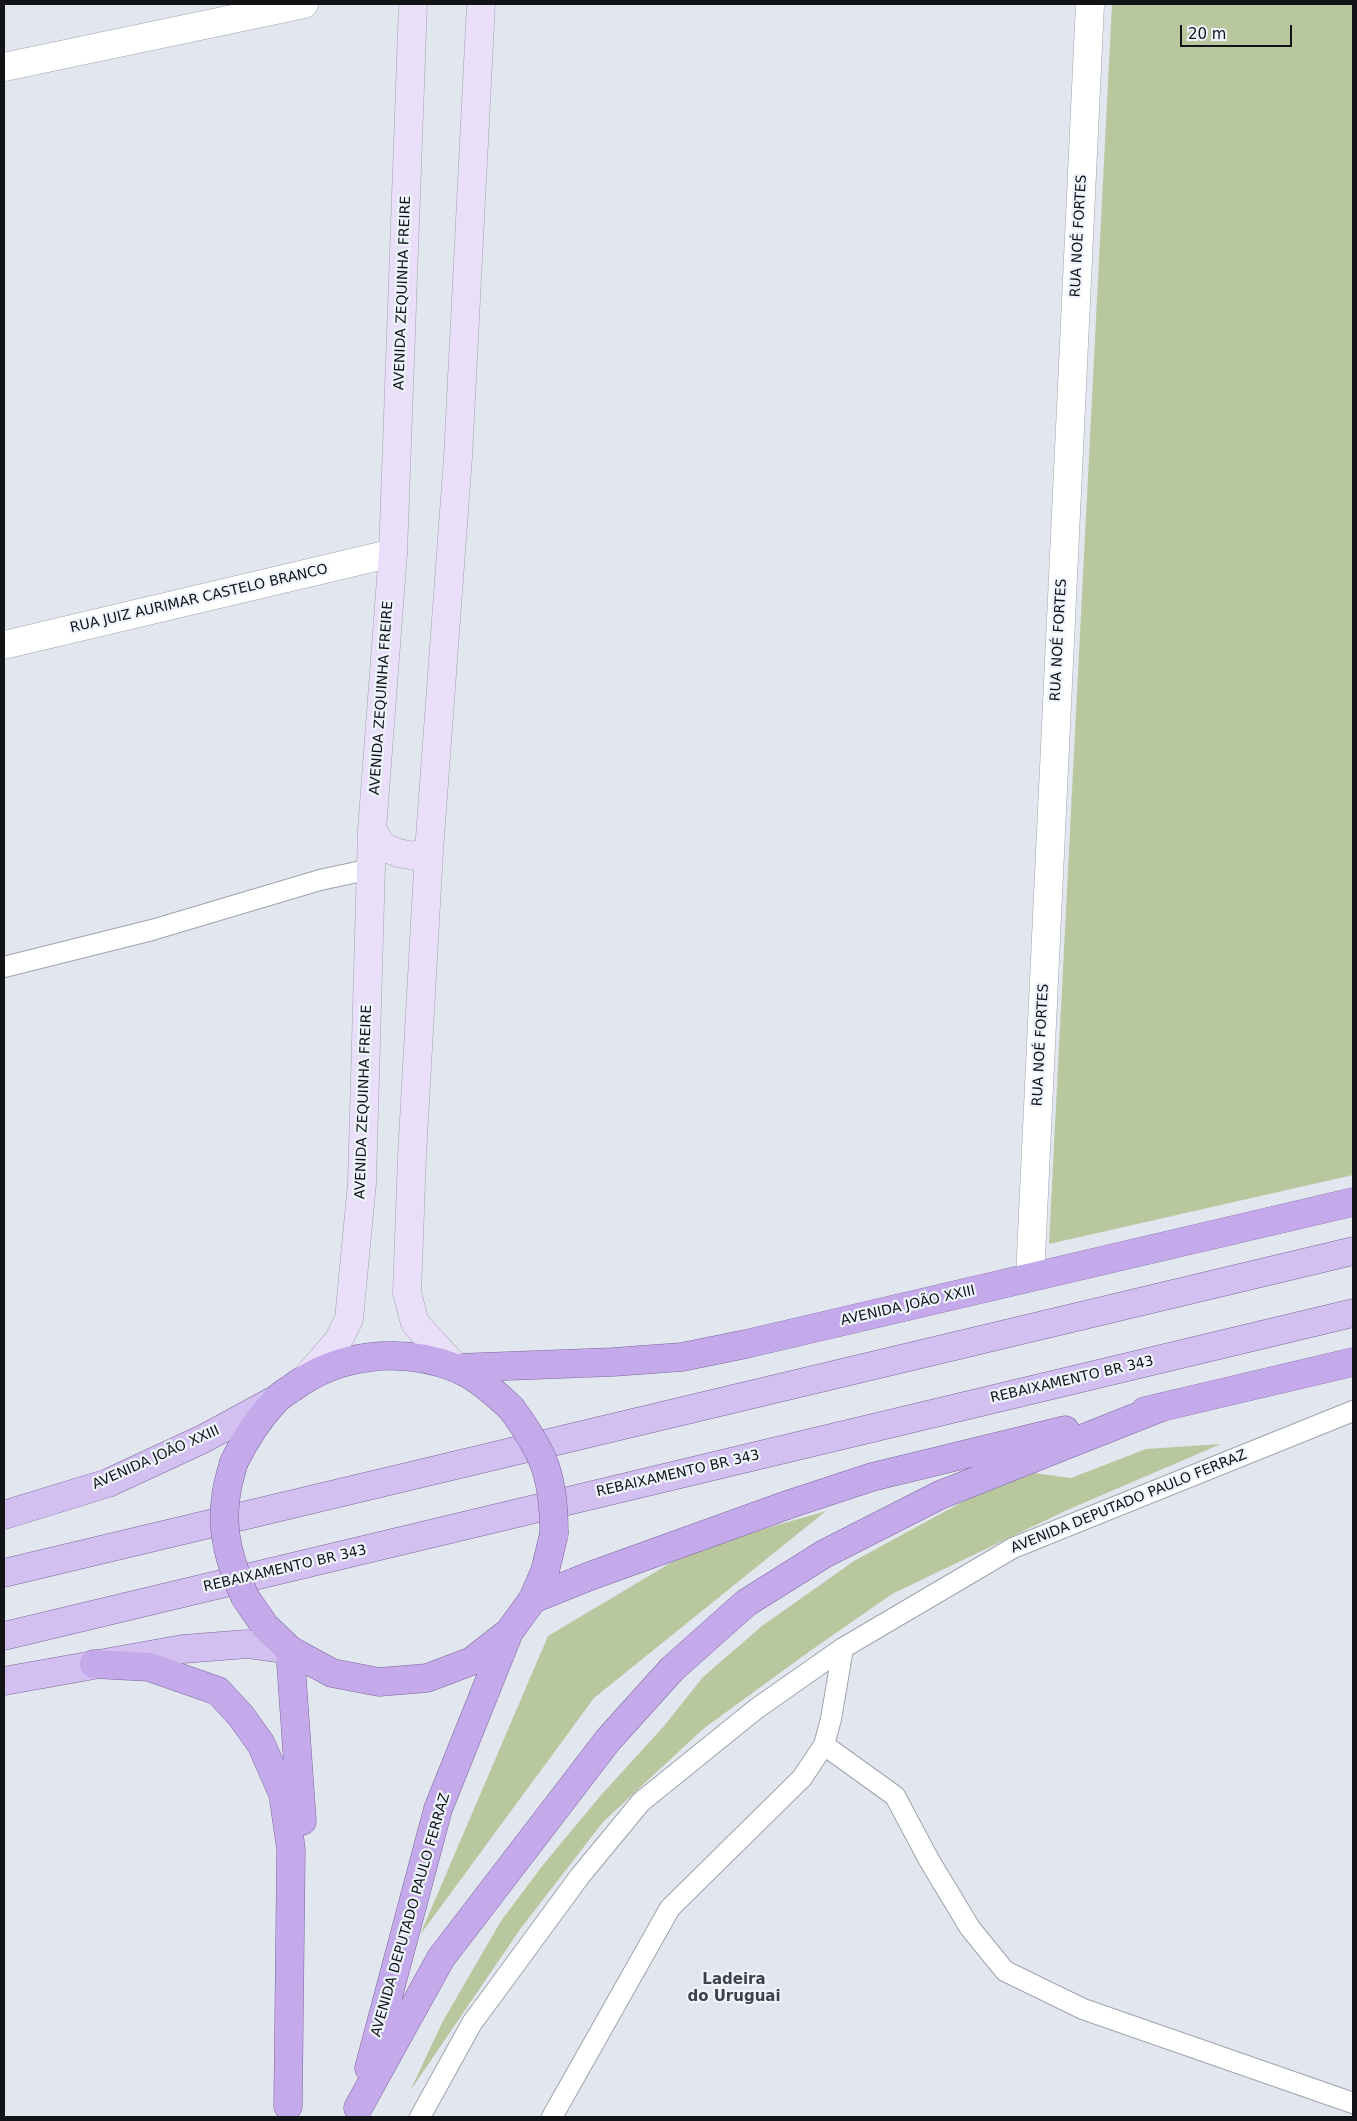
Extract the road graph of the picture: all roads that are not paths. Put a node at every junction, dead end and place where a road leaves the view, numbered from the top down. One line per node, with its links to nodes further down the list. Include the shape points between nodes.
1 (304, 4): 5 (street)
2 (413, 4): 6 (main road, AVENIDA ZEQUINHA FREIRE)
3 (481, 4): 9 (main road, via 458,457)
4 (1090, 4): 14 (street, RUA NOÉ FORTES)
5 (4, 67)
6 (393, 553): 7 (street, RUA JUIZ AURIMAR CASTELO BRANCO); 8 (main road, AVENIDA ZEQUINHA FREIRE)
7 (4, 646)
8 (372, 830): 9 (main road, via 382,846 398,853 414,856); 10 (main road, AVENIDA ZEQUINHA FREIRE)
9 (429, 851): 17 (main road, via 407,1294 415,1323)
10 (371, 869): 11 (lane, via 320,880 152,930); 18 (main road, AVENIDA ZEQUINHA FREIRE, via 362,1183 354,1287 349,1320 338,1340)
11 (4, 967)
12 (1353, 1202): 14 (highway, AVENIDA JOÃO XXIII)
13 (1353, 1251): 23 (main road)
14 (1030, 1277): 17 (highway, AVENIDA JOÃO XXIII, via 682,1357)
15 (1353, 1312): 26 (main road, REBAIXAMENTO BR 343)
16 (1353, 1362): 20 (highway)
17 (456, 1368): 18 (highway, via 406,1356 355,1358); 24 (highway, bridge, via 486,1385 512,1408 532,1436 546,1467 554,1500 554,1534 545,1571)
18 (307, 1376): 19 (highway)
19 (275, 1400): 22 (main road, AVENIDA JOÃO XXIII, via 108,1483); 28 (highway, bridge, via 248,1435 234,1462 226,1496 225,1531 231,1565 245,1597 265,1626)
20 (1162, 1407): 24 (highway, via 872,1477 636,1559); 34 (highway, via 940,1495 824,1554 746,1603 672,1669 608,1740 441,1958)
21 (1353, 1411): 27 (lane, AVENIDA DEPUTADO PAULO FERRAZ, via 1012,1548)
22 (4, 1515)
23 (4, 1573)
24 (533, 1599): 25 (highway)
25 (509, 1632): 28 (highway, via 472,1661 427,1678 379,1682 332,1673); 34 (highway, AVENIDA DEPUTADO PAULO FERRAZ, via 438,1809)
26 (4, 1636)
27 (844, 1648): 31 (lane); 35 (lane, AVENIDA DEPUTADO PAULO FERRAZ, via 756,1709 641,1802 580,1876 472,2023)
28 (290, 1650): 29 (main road, via 238,1644 183,1649); 33 (highway, via 303,1846)
29 (94, 1664): 30 (main road); 33 (highway, via 149,1667 218,1692 261,1744 283,1794 291,1849)
30 (4, 1681)
31 (824, 1745): 32 (lane, via 895,1796 970,1928 1005,1971 1083,2009); 36 (lane, via 802,1778 670,1908)
32 (1353, 2104)
33 (287, 2112)
34 (357, 2113)
35 (420, 2117)
36 (552, 2117)

